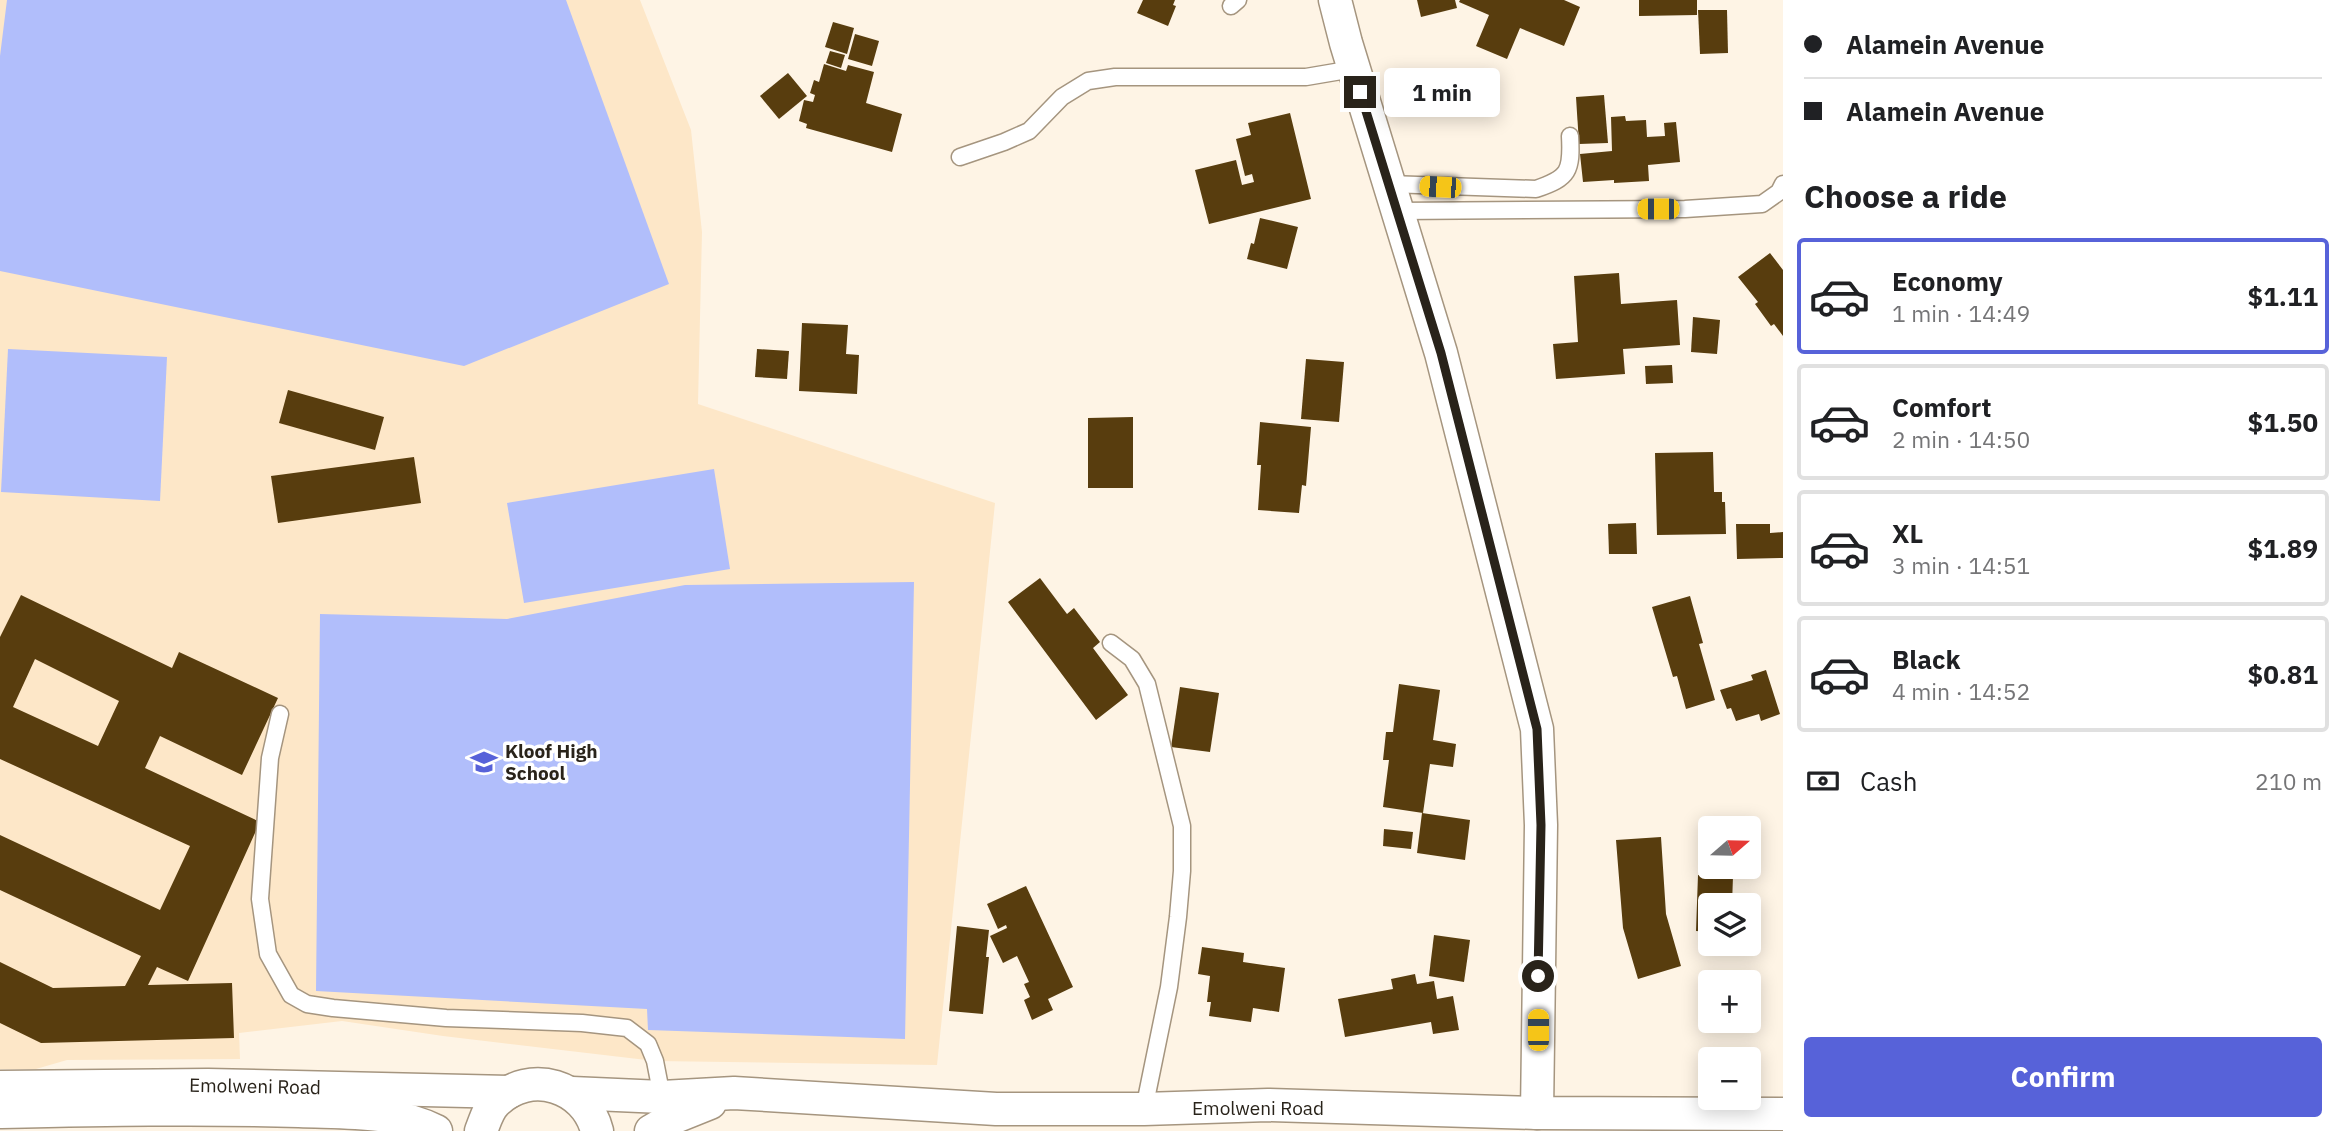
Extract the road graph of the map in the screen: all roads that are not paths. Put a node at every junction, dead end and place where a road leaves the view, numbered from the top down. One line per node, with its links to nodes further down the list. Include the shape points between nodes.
1 (1335, 0): 2 (street)
2 (1353, 69): 4 (lane, via 1306,77 1115,77 1088,81 1062,97 1029,131); 6 (street)
3 (1570, 136): 6 (lane, via 1571,160 1556,183 1535,190)
4 (960, 157)
5 (1783, 184): 6 (lane, via 1762,204 1685,209)
6 (1393, 197): 16 (street, via 1441,353 1537,729 1541,825)
7 (1111, 643): 14 (lane, via 1132,659 1147,684 1182,826 1178,917)
8 (280, 714): 13 (lane, via 270,758 260,898 268,954 291,995 307,1004 333,1007 627,1028 648,1044)
9 (0, 1087): 10 (street, Emolweni Road, via 208,1084)
10 (509, 1092): 11 (street, Emolweni Road, via 547,1084); 19 (street, via 495,1102)
11 (572, 1093): 13 (street, Emolweni Road); 20 (street, via 585,1105)
12 (734, 1093): 13 (street, Emolweni Road); 14 (street, Emolweni Road, via 996,1109); 21 (street, Emolweni Road)
13 (662, 1097)
14 (1144, 1109): 16 (street, Emolweni Road, via 1268,1105)
15 (0, 1112): 18 (street, Emolweni Road, via 201,1108 306,1112 386,1116)
16 (1537, 1113): 17 (street, Emolweni Road)
17 (1783, 1114)
18 (436, 1131)
19 (481, 1131)
20 (597, 1131)
21 (651, 1131)

